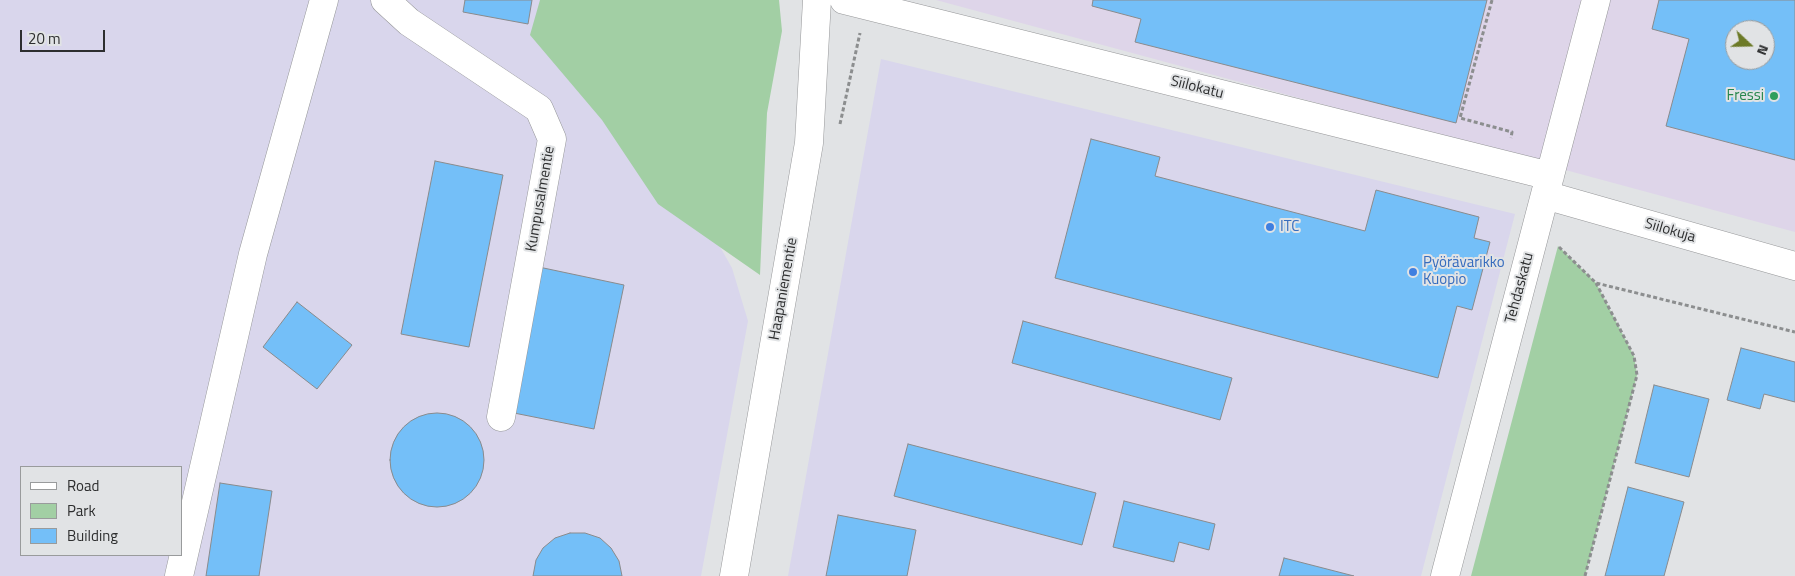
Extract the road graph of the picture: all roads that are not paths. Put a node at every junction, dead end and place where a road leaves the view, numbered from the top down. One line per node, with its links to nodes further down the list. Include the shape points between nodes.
1 (324, 0): 9 (street, via 253,254)
2 (385, 0): 8 (street, Kumpusalmentie, via 409,22 539,108 552,139)
3 (817, 0): 10 (street, Haapaniementie, via 809,143)
4 (844, 0): 6 (street, Siilokatu)
5 (1596, 0): 6 (street, Tehdaskatu)
6 (1547, 186): 7 (street, Siilokuja); 11 (street, Tehdaskatu)
7 (1795, 266)
8 (501, 417)
9 (179, 576)
10 (734, 576)
11 (1445, 576)

